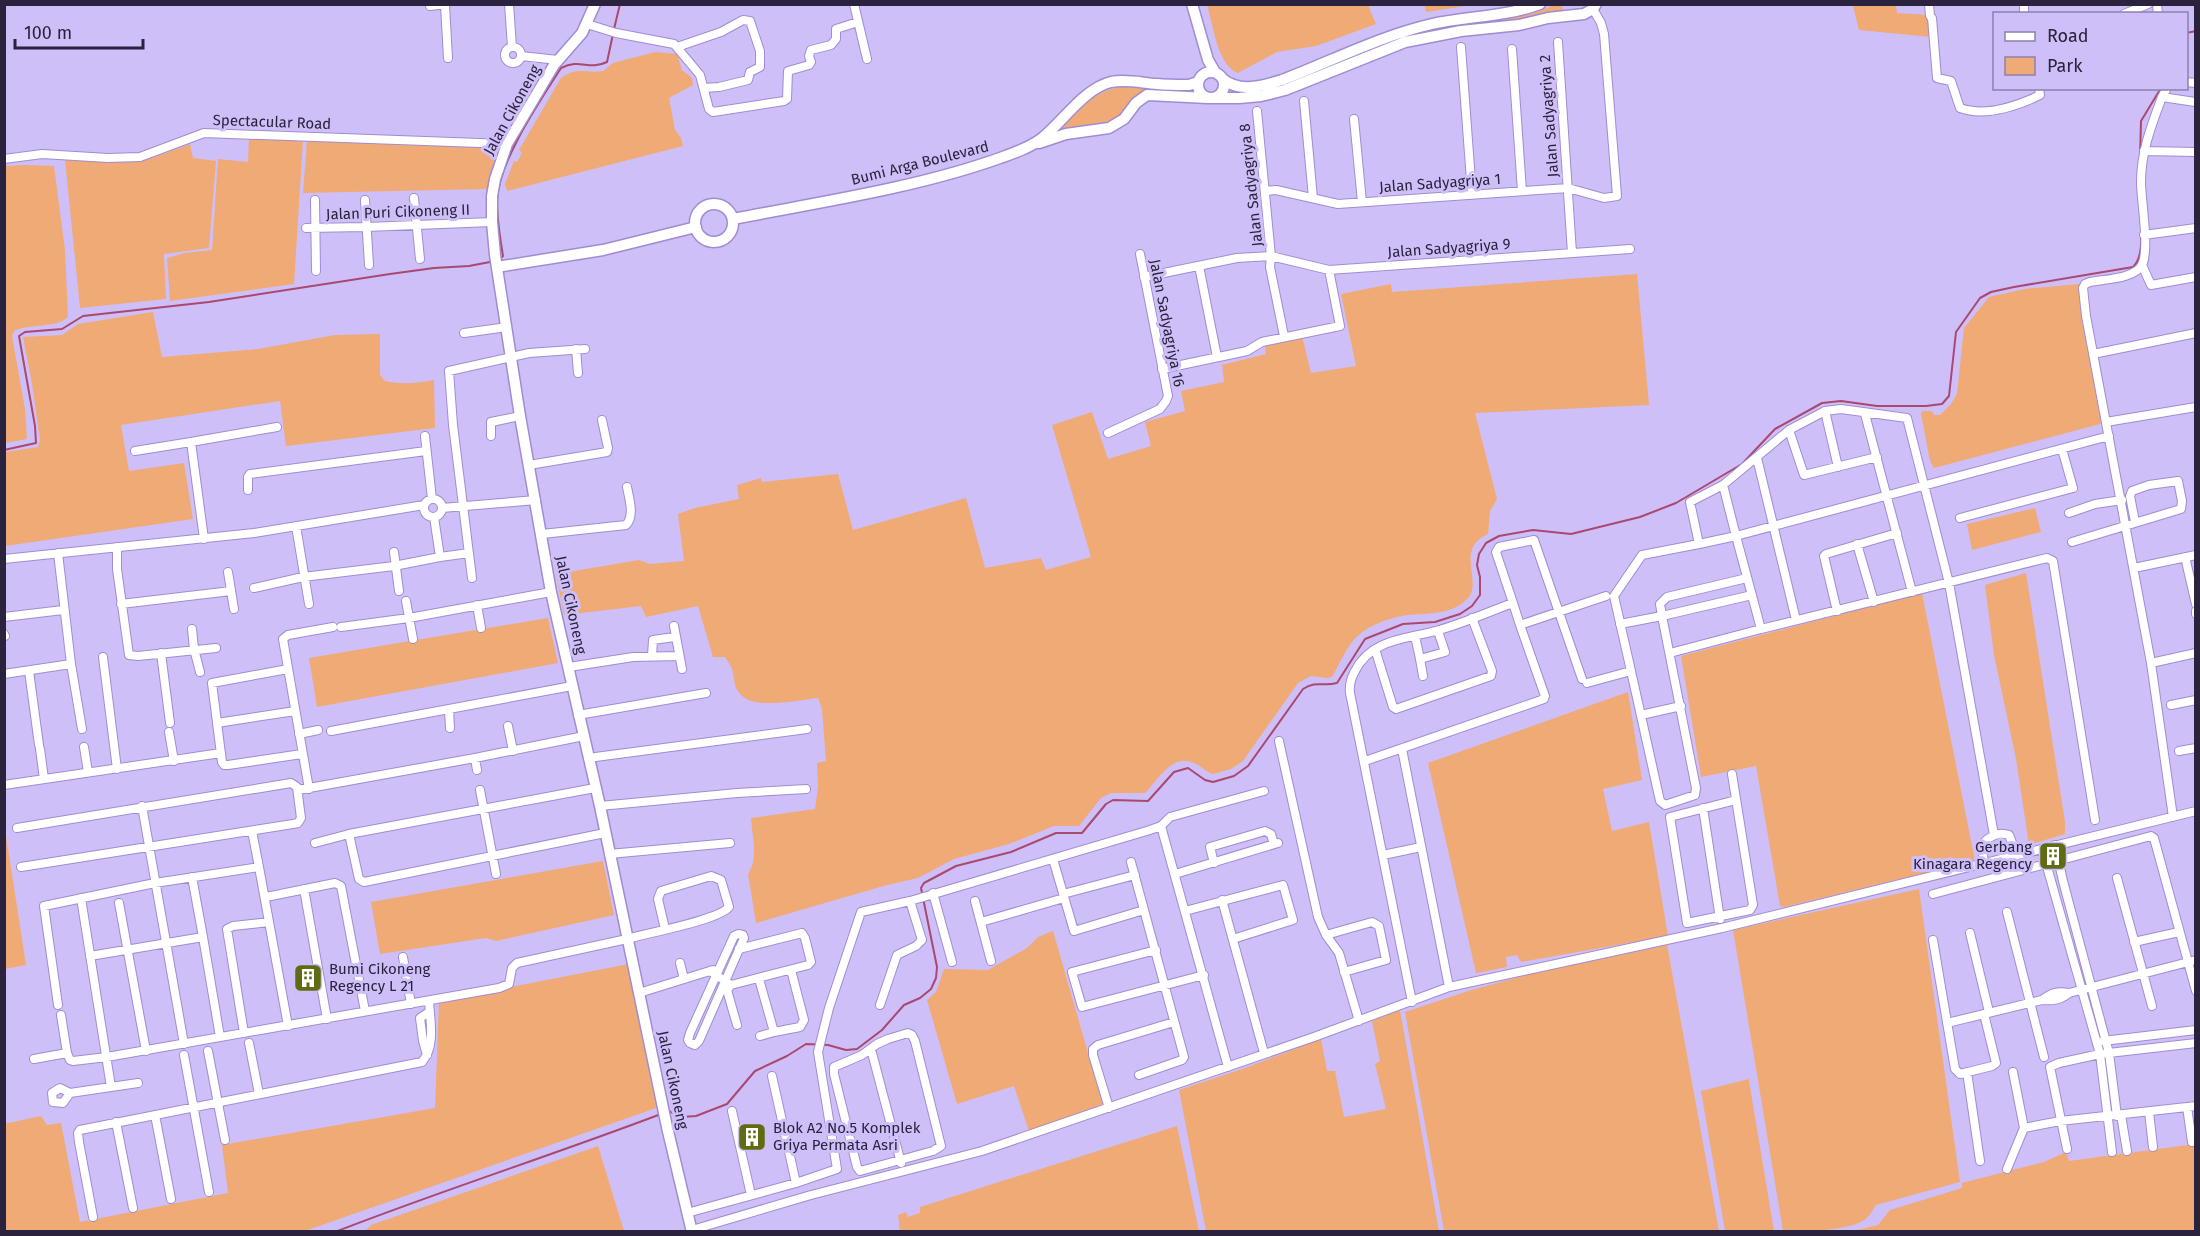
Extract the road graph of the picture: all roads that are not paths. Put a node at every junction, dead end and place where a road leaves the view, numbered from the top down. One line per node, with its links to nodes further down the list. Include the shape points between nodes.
1 (445, 4): 10 (street); 22 (street)
2 (509, 4): 17 (street)
3 (595, 4): 15 (street, Jalan Cikoneng)
4 (854, 4): 14 (street)
5 (1192, 4): 25 (street)
6 (1540, 4): 26 (street, via 1515,13 1459,19 1404,32 1266,85 1244,87)
7 (1566, 4): 13 (street)
8 (1929, 4): 29 (street, via 1937,78 1951,81 1960,108 1971,111 2016,105 2040,95)
9 (2148, 4): 12 (street)
10 (430, 6)
11 (1594, 7): 13 (street); 42 (street, Jalan Sadyagriya 1, via 1604,34 1617,196 1604,198)
12 (2129, 12)
13 (1580, 14): 32 (street, via 1424,38 1382,50 1285,90 1253,98)
14 (858, 22): 23 (street); 28 (street, via 836,29 831,45 811,50 809,65 788,71 784,101 711,112)
15 (587, 24): 18 (street); 24 (street, Jalan Cikoneng)
16 (1558, 42): 42 (street, Jalan Sadyagriya 2)
17 (512, 47): 21 (street, via 519,49); 21 (street, via 505,54 507,60 514,63)
18 (677, 47): 28 (street, via 700,75); 28 (street, via 743,20 750,21 760,51 760,67 750,72 748,80)
19 (1461, 47): 45 (street)
20 (1512, 49): 44 (street)
21 (521, 56): 24 (street)
22 (448, 58)
23 (867, 59)
24 (558, 60): 37 (street, Jalan Cikoneng)
25 (1208, 60): 26 (street); 27 (street)
26 (1219, 76): 27 (street, via 1209,71); 32 (street, via 1222,91)
27 (1200, 78): 32 (street, via 1201,93); 38 (street, Bumi Arga Boulevard, via 1189,85 1110,82 1094,90)
28 (704, 88)
29 (2039, 90)
30 (2166, 90): 31 (street)
31 (2162, 97): 34 (street); 39 (street)
32 (1210, 98): 38 (street, via 1147,95 1124,119 1109,128)
33 (1304, 101): 47 (street)
34 (2195, 102)
35 (1257, 111): 43 (street, Jalan Sadyagriya 8)
36 (1354, 119): 50 (street)
37 (507, 144): 41 (street, Spectacular Road, via 204,133 140,157 42,154); 52 (street, Jalan Cikoneng, via 495,179)
38 (1030, 146): 51 (street, Bumi Arga Boulevard, via 965,169 896,186)
39 (2144, 151): 40 (street); 58 (street)
40 (2196, 152)
41 (4, 159)
42 (1568, 188): 44 (street, Jalan Sadyagriya 1); 60 (street, Jalan Sadyagriya 2)
43 (1265, 191): 47 (street, Jalan Sadyagriya 1); 62 (street, Jalan Sadyagriya 8)
44 (1522, 191): 45 (street, Jalan Sadyagriya 1)
45 (1472, 194): 50 (street, Jalan Sadyagriya 1)
46 (414, 198): 53 (street)
47 (1314, 198): 50 (street, Jalan Sadyagriya 1, via 1338,204)
48 (315, 200): 56 (street)
49 (365, 200): 54 (street)
50 (1362, 202)
51 (733, 219): 55 (street, via 732,231 718,242 705,240); 55 (street, via 725,207 713,203 698,213)
52 (492, 222): 53 (street, Jalan Puri Cikoneng II); 67 (street, Jalan Cikoneng)
53 (417, 225): 54 (street, Jalan Puri Cikoneng II); 63 (street)
54 (366, 227): 56 (street, Jalan Puri Cikoneng II); 64 (street)
55 (696, 227): 67 (street, via 603,250)
56 (310, 228): 69 (street)
57 (2196, 228): 58 (street)
58 (2144, 235): 65 (street)
59 (1630, 249): 60 (street, Jalan Sadyagriya 9)
60 (1572, 253): 68 (street, Jalan Sadyagriya 9)
61 (1140, 254): 70 (street, Jalan Sadyagriya 16)
62 (1271, 256): 66 (street, Jalan Sadyagriya 9); 68 (street, Jalan Sadyagriya 9); 75 (street, Jalan Sadyagriya 8)
63 (420, 259)
64 (369, 265)
65 (2142, 265): 71 (street, via 2151,285); 76 (street, via 2130,274 2085,284)
66 (1199, 266): 70 (street, Jalan Sadyagriya 9); 78 (street)
67 (497, 267): 72 (street, Jalan Cikoneng)
68 (1329, 270): 75 (street, via 1340,326)
69 (316, 271)
70 (1144, 277): 79 (street, Jalan Sadyagriya 16)
71 (2196, 277)
72 (507, 327): 73 (street); 77 (street, Jalan Cikoneng)
73 (464, 333)
74 (2196, 333): 76 (street)
75 (1284, 336): 78 (street, via 1247,351)
76 (2093, 354): 86 (street)
77 (512, 357): 80 (street, via 580,349); 84 (street, Jalan Cikoneng); 109 (street, via 449,371)
78 (1217, 357): 79 (street)
79 (1162, 369): 89 (street, Jalan Sadyagriya 16, via 1168,396 1160,409)
80 (578, 373)
81 (2196, 407): 86 (street)
82 (1825, 411): 83 (street, via 1841,409); 88 (street); 100 (street)
83 (1865, 414): 97 (street); 102 (street, via 1907,418)
84 (520, 416): 92 (street, via 490,422); 99 (street, Jalan Cikoneng)
85 (602, 420): 99 (street, via 607,452)
86 (2106, 422): 90 (street)
87 (277, 427): 93 (street)
88 (1790, 430): 98 (street); 100 (street, via 1804,475)
89 (1108, 433)
90 (2109, 435): 94 (street); 108 (street)
91 (425, 436): 96 (street)
92 (491, 436)
93 (191, 442): 95 (street); 122 (street)
94 (2062, 449): 102 (street); 114 (street, via 2073,488)
95 (135, 451)
96 (426, 452): 104 (street, via 250,474); 106 (street)
97 (1877, 457): 100 (street); 105 (street)
98 (1757, 458): 101 (street); 117 (street)
99 (529, 465): 107 (street, Jalan Cikoneng)
100 (1838, 467)
101 (1723, 485): 121 (street); 124 (street, via 1690,502)
102 (1925, 485): 105 (street); 140 (street)
103 (627, 487): 120 (street, via 629,523)
104 (248, 490)
105 (1888, 495): 117 (street); 119 (street)
106 (432, 499): 110 (street); 111 (street, via 439,501)
107 (536, 500): 109 (street); 120 (street, Jalan Cikoneng)
108 (2122, 500): 112 (street); 118 (street)
109 (464, 505): 111 (street); 129 (street)
110 (424, 506): 113 (street, via 425,513); 116 (street)
111 (442, 508): 113 (street)
112 (2069, 513)
113 (434, 517): 131 (street)
114 (1960, 519)
115 (2135, 522): 115 (street, via 2132,491 2178,481 2181,509); 118 (street)
116 (296, 526): 122 (street); 137 (street)
117 (1773, 526): 121 (street); 163 (street)
118 (2127, 526): 123 (street); 135 (street)
119 (1897, 533): 125 (street); 145 (street)
120 (542, 534): 144 (street, Jalan Cikoneng)
121 (1736, 536): 124 (street); 139 (street)
122 (204, 539): 126 (street)
123 (2072, 542)
124 (1699, 544): 164 (street, via 1642,555 1614,596)
125 (1857, 544): 149 (street); 157 (street, via 1824,556)
126 (117, 547): 128 (street); 151 (street)
127 (394, 552): 134 (street)
128 (58, 554): 133 (street); 156 (street)
129 (469, 554): 131 (street); 138 (street)
130 (2196, 555): 132 (street)
131 (440, 557): 134 (street)
132 (2185, 557): 135 (street); 153 (street)
133 (4, 559)
134 (394, 566): 137 (street); 143 (street)
135 (2134, 568): 184 (street)
136 (228, 572): 142 (street)
137 (303, 577): 141 (street); 152 (street)
138 (472, 578)
139 (1747, 578): 146 (street); 159 (street, via 1667,597 1660,604)
140 (1949, 583): 145 (street); 245 (street, via 2047,558 2053,561); 251 (street)
141 (254, 588)
142 (231, 591): 151 (street); 155 (street)
143 (399, 591)
144 (551, 592): 154 (street); 186 (street, Jalan Cikoneng)
145 (1912, 592): 149 (street)
146 (1752, 595): 159 (street); 169 (street)
147 (1606, 596): 158 (street)
148 (406, 602): 161 (street)
149 (1874, 602): 157 (street)
150 (1513, 603): 158 (street, via 1496,552 1499,547 1531,539); 162 (street); 165 (street)
151 (121, 604): 177 (street, via 129,655)
152 (309, 604)
153 (2196, 604)
154 (477, 605): 161 (street); 167 (street)
155 (234, 609)
156 (63, 610): 160 (street); 185 (street)
157 (1837, 611): 163 (street)
158 (1558, 613): 165 (street); 190 (street, via 1584,681)
159 (1662, 616): 164 (street); 178 (street)
160 (4, 617)
161 (409, 618): 173 (street); 187 (street, via 285,636)
162 (1472, 618): 170 (street); 176 (street, via 1491,676 1396,709)
163 (1796, 620): 169 (street)
164 (1620, 624): 190 (street)
165 (1520, 625): 217 (street, via 1544,699)
166 (674, 626): 172 (street)
167 (481, 628)
168 (192, 629): 175 (street)
169 (1761, 629): 178 (street)
170 (1438, 631): 171 (street); 183 (street, via 1445,652)
171 (1415, 636): 176 (street); 183 (street)
172 (674, 637): 180 (street, via 653,640); 181 (street)
173 (413, 639)
174 (216, 648): 175 (street)
175 (194, 649): 177 (street); 191 (street)
176 (1375, 649): 225 (street, via 1360,662 1349,687)
177 (161, 653): 203 (street)
178 (1670, 653): 198 (street)
179 (2196, 653): 184 (street)
180 (652, 656): 181 (street); 186 (street)
181 (679, 656): 188 (street)
182 (102, 657): 226 (street)
183 (1420, 659): 193 (street)
184 (2151, 663): 244 (street)
185 (72, 664): 189 (street); 207 (street)
186 (569, 667): 194 (street, Jalan Cikoneng)
187 (288, 669): 200 (street); 204 (street, via 213,681)
188 (682, 669)
189 (29, 671): 192 (street); 230 (street)
190 (1631, 671): 202 (street)
191 (200, 672)
192 (4, 674)
193 (1423, 676)
194 (572, 686): 199 (street); 201 (street, Jalan Cikoneng)
195 (706, 693): 201 (street)
196 (2196, 700): 197 (street)
197 (2171, 705)
198 (1681, 706): 202 (street); 202 (street, via 1696,792 1665,805 1660,801)
199 (449, 709): 206 (street); 210 (street)
200 (295, 711): 204 (street); 212 (street)
201 (578, 715): 213 (street, Jalan Cikoneng)
202 (1641, 715)
203 (170, 723)
204 (217, 723): 220 (street)
205 (508, 726): 218 (street)
206 (450, 728)
207 (82, 729)
208 (807, 729): 222 (street)
209 (318, 730): 212 (street)
210 (332, 731)
211 (170, 732): 224 (street)
212 (299, 734): 221 (street)
213 (584, 736): 218 (street); 222 (street, Jalan Cikoneng)
214 (1279, 741): 298 (street, via 1318,917)
215 (84, 747): 228 (street)
216 (2196, 748): 219 (street)
217 (1402, 749): 225 (street); 256 (street)
218 (513, 751): 223 (street)
219 (2179, 751)
220 (221, 753): 221 (street, via 224,765); 224 (street)
221 (302, 754): 233 (street)
222 (588, 758): 232 (street, Jalan Cikoneng)
223 (474, 759): 227 (street); 233 (street)
224 (174, 760): 226 (street)
225 (1365, 761): 260 (street)
226 (117, 769): 228 (street)
227 (477, 770)
228 (88, 772): 230 (street)
229 (1732, 774): 238 (street)
230 (44, 778): 231 (street)
231 (4, 785)
232 (595, 788): 240 (street, Jalan Cikoneng); 241 (street)
233 (309, 789): 235 (street)
234 (806, 789): 240 (street)
235 (298, 790): 239 (street, via 291,783); 248 (street, via 298,823)
236 (480, 790): 241 (street)
237 (1264, 791): 246 (street, via 1170,817)
238 (1736, 800): 242 (street); 291 (street, via 1754,905 1750,910)
239 (142, 806): 247 (street); 255 (street)
240 (600, 806): 249 (street, Jalan Cikoneng)
241 (484, 808): 250 (street); 259 (street)
242 (1703, 808): 291 (street); 291 (street, via 1669,820 1685,921)
243 (2196, 811): 244 (street)
244 (2173, 817): 254 (street)
245 (2095, 820)
246 (1161, 826): 262 (street); 271 (street)
247 (17, 828)
248 (252, 831): 255 (street); 269 (street)
249 (605, 833): 258 (street, Jalan Cikoneng); 259 (street)
250 (349, 834): 252 (street); 259 (street, via 361,881)
251 (1994, 835): 261 (street, via 2009,835); 266 (street, via 1982,845)
252 (315, 843)
253 (730, 843): 258 (street)
254 (2055, 845): 257 (street); 263 (street)
255 (148, 846): 268 (street); 276 (street)
256 (1421, 847): 260 (street); 324 (street)
257 (2042, 849): 261 (street); 267 (street)
258 (609, 854): 300 (street, Jalan Cikoneng)
259 (493, 855): 270 (street)
260 (1383, 855): 330 (street)
261 (2018, 855): 266 (street)
262 (1053, 859): 280 (street); 281 (street)
263 (2059, 860): 267 (street); 275 (street); 296 (street, via 2151,836)
264 (1131, 862): 272 (street)
265 (1214, 862): 265 (street, via 1209,847 1265,831 1276,844); 271 (street)
266 (1984, 864): 294 (street)
267 (2047, 864): 277 (street); 279 (street)
268 (21, 867)
269 (259, 867): 273 (street); 282 (street)
270 (496, 873)
271 (1174, 874): 289 (street)
272 (1135, 875): 281 (street); 288 (street)
273 (192, 877): 276 (street); 299 (street)
274 (2117, 878): 303 (street)
275 (2063, 881): 277 (street); 325 (street)
276 (155, 884): 283 (street); 304 (street)
277 (2054, 884): 326 (street)
278 (304, 889): 282 (street); 336 (street, via 335,883 340,886); 339 (street)
279 (1933, 894)
280 (928, 895): 285 (street); 312 (street)
281 (1063, 896): 288 (street, via 1075,931); 293 (street)
282 (266, 897): 292 (street)
283 (81, 898): 308 (street); 333 (street, via 43,907)
284 (1222, 900): 289 (street); 301 (street); 301 (street, via 1283,885 1293,917 1291,922)
285 (910, 901): 334 (street, via 922,940 897,955); 397 (street, via 859,913 818,1052 838,1166)
286 (975, 901): 293 (street)
287 (119, 903): 306 (street)
288 (1144, 910): 307 (street)
289 (1185, 911): 319 (street)
290 (2007, 912): 331 (street)
291 (1720, 917): 294 (street)
292 (269, 922): 344 (street); 347 (street, via 226,929)
293 (981, 922): 310 (street)
294 (1722, 928): 324 (street)
295 (665, 929): 295 (street, via 727,910 721,880 711,876 661,891 658,899); 300 (street)
296 (2179, 932): 303 (street); 311 (street)
297 (1970, 933): 337 (street)
298 (1326, 935): 317 (street, via 1339,953); 317 (street, via 1372,922 1378,926 1386,960)
299 (203, 937): 304 (street); 349 (street)
300 (627, 939): 328 (street, Jalan Cikoneng); 329 (street, via 517,963 507,986)
301 (1233, 939): 359 (street)
302 (1933, 940): 342 (street)
303 (2134, 942): 318 (street)
304 (166, 943): 306 (street); 354 (street)
305 (739, 949): 314 (street); 315 (street, via 802,933 811,962); 316 (street, via 744,938 738,934)
306 (127, 950): 308 (street); 356 (street)
307 (1156, 950): 323 (street); 323 (street, via 1072,973 1083,1008)
308 (90, 956): 363 (street)
309 (403, 957): 332 (street)
310 (991, 961)
311 (2191, 961): 318 (street); 327 (street)
312 (952, 962)
313 (680, 963): 320 (street)
314 (732, 966): 316 (street); 322 (street)
315 (790, 970): 321 (street); 346 (street, via 804,1023)
316 (716, 971): 320 (street); 322 (street); 322 (street, via 690,1033 690,1043 695,1045 699,1041)
317 (1344, 972): 340 (street)
318 (2142, 973): 325 (street); 335 (street)
319 (1204, 975): 323 (street); 366 (street)
320 (684, 979): 328 (street)
321 (759, 979): 322 (street); 346 (street)
322 (729, 983): 343 (street, via 727,990)
323 (1166, 986): 341 (street)
324 (1449, 987): 330 (street)
325 (2091, 988): 326 (street); 351 (street)
326 (2082, 990): 331 (street, via 2061,999); 350 (street)
327 (2196, 991)
328 (639, 993): 402 (street, Jalan Cikoneng)
329 (429, 1001): 332 (street); 374 (street, via 429,1012 420,1018 427,1056 422,1062)
330 (1412, 1002): 340 (street)
331 (2030, 1003): 337 (street); 364 (street)
332 (411, 1004): 336 (street)
333 (58, 1005)
334 (880, 1005)
335 (2152, 1006)
336 (365, 1011): 339 (street)
337 (1986, 1013): 342 (street); 367 (street, via 1995,1063)
338 (61, 1016): 358 (street)
339 (327, 1019): 344 (street)
340 (1359, 1021): 359 (street)
341 (1174, 1022): 369 (street, via 1183,1059); 378 (street, via 1093,1049)
342 (1947, 1023): 367 (street, via 1955,1069 1960,1074)
343 (737, 1025)
344 (288, 1026): 347 (street)
345 (2196, 1030): 351 (street)
346 (774, 1032): 348 (street)
347 (244, 1033): 349 (street)
348 (760, 1036)
349 (220, 1038): 354 (street)
350 (2096, 1041): 351 (street); 361 (street)
351 (2106, 1041): 360 (street)
352 (249, 1043): 374 (street)
353 (2196, 1043): 360 (street)
354 (184, 1044): 356 (street)
355 (871, 1049): 393 (street); 393 (street, via 833,1070 857,1167 862,1171); 393 (street, via 888,1039 912,1035 941,1139 939,1148)
356 (146, 1051): 363 (street)
357 (208, 1051): 375 (street)
358 (67, 1053): 363 (street, via 73,1061); 365 (street)
359 (1264, 1053): 366 (street)
360 (2109, 1053): 361 (street); 382 (street)
361 (2100, 1054): 383 (street); 384 (street, via 2050,1067)
362 (184, 1055): 376 (street)
363 (106, 1057): 372 (street)
364 (2044, 1057)
365 (34, 1059)
366 (1228, 1067): 378 (street)
367 (1967, 1072): 394 (street)
368 (2013, 1072): 386 (street)
369 (1139, 1075)
370 (772, 1076): 397 (street)
371 (138, 1083): 372 (street)
372 (111, 1087): 373 (street)
373 (70, 1093)
374 (259, 1094): 375 (street)
375 (218, 1102): 376 (street); 387 (street)
376 (193, 1106): 381 (street); 398 (street)
377 (2191, 1106): 380 (street); 388 (street)
378 (1109, 1108): 396 (street, via 982,1151)
379 (732, 1111): 399 (street)
380 (2149, 1112): 382 (street); 389 (street)
381 (155, 1115): 385 (street); 400 (street)
382 (2119, 1116): 383 (street); 391 (street)
383 (2107, 1117): 384 (street); 392 (street)
384 (2060, 1121): 386 (street); 390 (street)
385 (116, 1122): 401 (street); 403 (street, via 85,1127 78,1132)
386 (2024, 1128): 395 (street)
387 (225, 1140)
388 (2192, 1142)
389 (2153, 1147)
390 (2067, 1149)
391 (2127, 1151)
392 (2112, 1152)
393 (900, 1160): 396 (street)
394 (1980, 1161)
395 (2007, 1169)
396 (903, 1172): 404 (street)
397 (796, 1183): 399 (street)
398 (209, 1192)
399 (751, 1195): 402 (street)
400 (171, 1199)
401 (133, 1208)
402 (687, 1213): 404 (street, Jalan Cikoneng)
403 (93, 1217)
404 (692, 1231)

